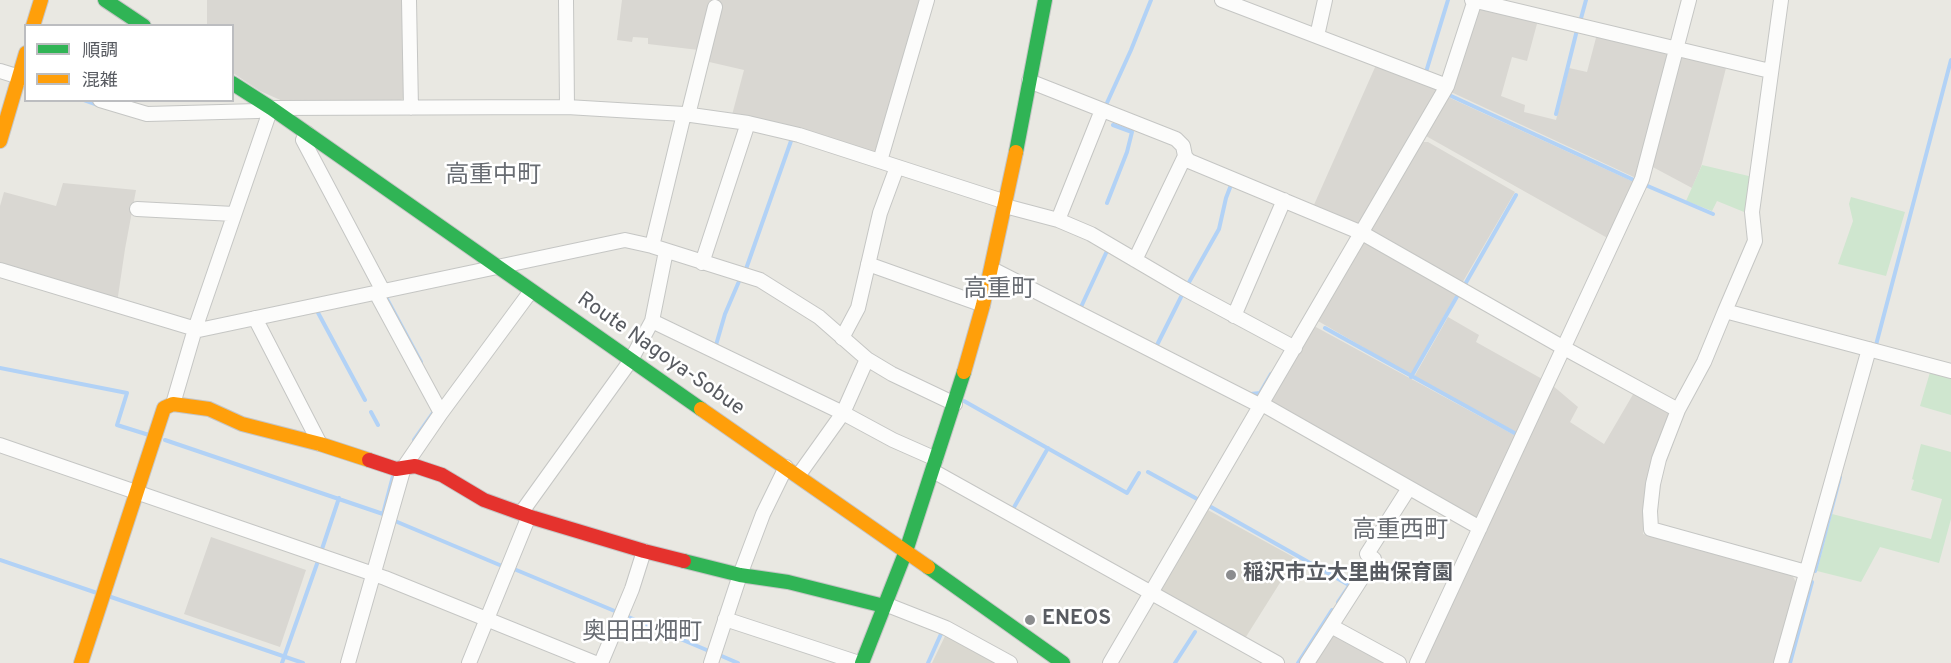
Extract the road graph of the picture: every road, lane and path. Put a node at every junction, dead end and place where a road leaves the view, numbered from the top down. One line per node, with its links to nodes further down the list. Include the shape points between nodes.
1 (41, 0): 13 (main road)
2 (105, 0): 14 (main road)
3 (409, 0): 25 (street)
4 (566, 0): 26 (street)
5 (927, 0): 33 (street)
6 (1045, 0): 20 (main road)
7 (1222, 0): 15 (street)
8 (1325, 0): 15 (street)
9 (1474, 0): 16 (street); 22 (street)
10 (1689, 0): 16 (street)
11 (1781, 0): 18 (street)
12 (715, 7): 28 (street)
13 (34, 24)
14 (141, 24)
15 (1317, 36): 22 (street)
16 (1675, 49): 18 (street); 59 (street, via 1642,179)
17 (0, 71): 19 (street)
18 (1770, 71): 52 (street, via 1752,212 1755,241)
19 (22, 78): 31 (main road)
20 (1029, 81): 27 (street); 36 (main road)
21 (234, 84): 24 (main road, Route Nagoya-Sobue)
22 (1447, 86): 40 (street)
23 (107, 102): 24 (street, via 147,114)
24 (271, 108): 25 (street); 30 (main road, Route Nagoya-Sobue); 38 (street)
25 (411, 108): 26 (street)
26 (567, 108): 28 (street)
27 (1102, 110): 32 (street, via 1176,139); 39 (street)
28 (686, 115): 29 (street); 41 (street)
29 (748, 123): 33 (street); 44 (street)
30 (307, 133): 46 (main road, Route Nagoya-Sobue); 50 (street, via 303,140)
31 (0, 141)
32 (1185, 156): 35 (street); 43 (street)
33 (880, 161): 34 (street)
34 (897, 166): 36 (street); 45 (street)
35 (1284, 200): 40 (street); 53 (street)
36 (1006, 204): 39 (street); 47 (main road)
37 (137, 209): 38 (street)
38 (234, 214): 56 (street)
39 (1058, 220): 43 (street)
40 (1362, 233): 58 (street); 59 (street)
41 (652, 246): 42 (street); 46 (street, via 625,240)
42 (666, 250): 44 (street); 55 (street)
43 (1135, 260): 53 (street)
44 (702, 263): 57 (street, via 760,280 819,317)
45 (868, 264): 51 (street); 57 (street, via 858,308)
46 (496, 266): 49 (main road, Route Nagoya-Sobue); 50 (street)
47 (992, 269): 51 (main road); 66 (street)
48 (0, 270): 56 (street)
49 (531, 291): 62 (main road, Route Nagoya-Sobue); 69 (street)
50 (379, 292): 54 (street); 69 (street)
51 (983, 305): 65 (main road)
52 (1725, 311): 60 (street); 67 (street, via 1704,363)
53 (1234, 316): 58 (street)
54 (255, 318): 56 (street); 70 (street)
55 (652, 321): 62 (street); 68 (street)
56 (195, 329): 64 (street)
57 (842, 338): 61 (street)
58 (1295, 348): 66 (street)
59 (1564, 348): 67 (street); 79 (street)
60 (1869, 349): 63 (street); 82 (street)
61 (867, 359): 65 (street); 68 (street)
62 (631, 360): 74 (main road, Route Nagoya-Sobue); 78 (street)
63 (1951, 371)
64 (173, 404): 70 (main road, via 209,409 242,424); 77 (main road, via 164,408)
65 (955, 404): 72 (main road)
66 (1261, 405): 76 (street); 85 (street)
67 (1678, 410): 82 (street, via 1653,484 1651,529)
68 (843, 412): 72 (street); 75 (street)
69 (441, 413): 73 (street)
70 (320, 444): 73 (main road, via 396,469)
71 (0, 445): 77 (street)
72 (934, 465): 81 (main road); 85 (street)
73 (404, 467): 78 (main road, via 415,466 442,475 484,500); 83 (street)
74 (786, 467): 75 (main road, Route Nagoya-Sobue); 84 (street)
75 (798, 476): 81 (main road, Route Nagoya-Sobue)
76 (1409, 488): 79 (street); 89 (street, via 1366,554 1374,560)
77 (137, 492): 83 (street); 90 (main road)
78 (525, 515): 80 (main road); 87 (street)
79 (1480, 528): 103 (street)
80 (645, 551): 84 (main road); 94 (street)
81 (906, 551): 86 (main road); 98 (main road, Route Nagoya-Sobue)
82 (1806, 572): 104 (street)
83 (373, 574): 87 (street); 91 (street)
84 (740, 575): 86 (main road); 88 (street)
85 (1151, 593): 99 (street); 100 (street)
86 (885, 605): 96 (main road); 97 (street, via 946,628)
87 (487, 618): 92 (street); 93 (street)
88 (725, 619): 95 (street); 96 (street)
89 (1331, 626): 101 (street); 102 (street)
90 (81, 663)
91 (348, 663)
92 (469, 663)
93 (595, 663)
94 (601, 663)
95 (711, 663)
96 (861, 663)
97 (1010, 663)
98 (1063, 663)
99 (1110, 663)
100 (1277, 663)
101 (1307, 663)
102 (1399, 663)
103 (1417, 663)
104 (1782, 663)

